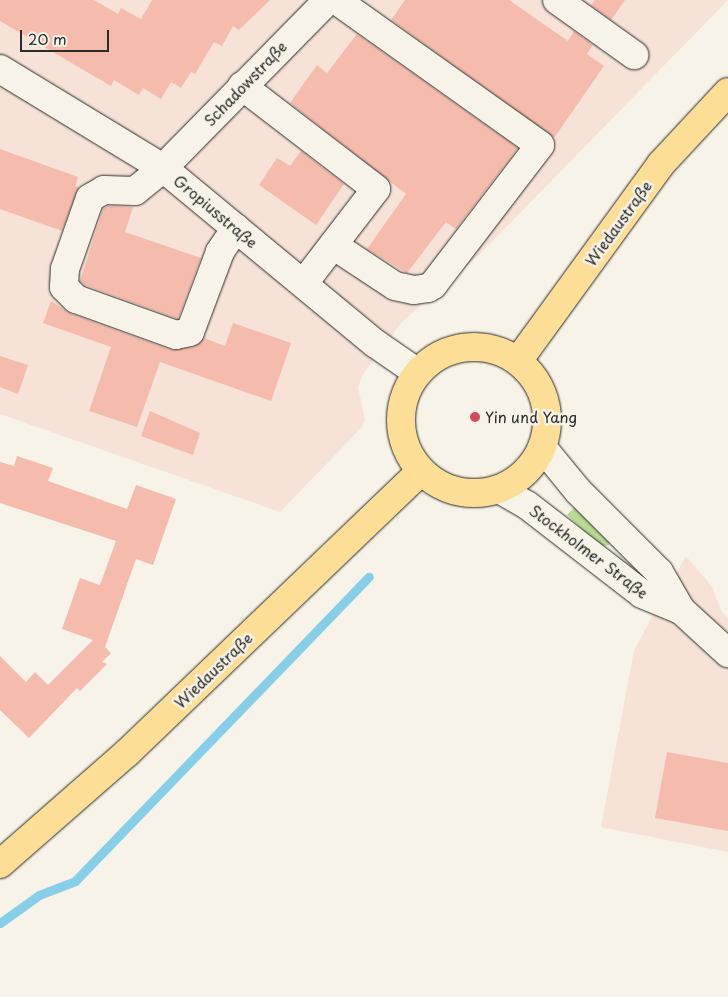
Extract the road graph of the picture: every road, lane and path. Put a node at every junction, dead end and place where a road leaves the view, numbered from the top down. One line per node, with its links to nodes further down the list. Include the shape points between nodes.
1 (328, 0): 6 (street, Schadowstraße)
2 (336, 0): 10 (street, via 540,145 428,288 414,290 395,286)
3 (557, 0): 4 (street)
4 (634, 55)
5 (0, 69): 8 (street, Gropiusstraße)
6 (242, 86): 8 (street, Schadowstraße); 10 (street, via 376,189)
7 (728, 92): 12 (main road, Wiedaustraße, via 661,164)
8 (163, 168): 9 (street, Gropiusstraße); 9 (street, Schadowstraße, via 135,190 104,190 90,198 62,280 68,294 176,335 190,332 220,252)
9 (236, 228): 11 (street, Gropiusstraße)
10 (333, 246): 11 (street)
11 (304, 283): 13 (street, Gropiusstraße, via 376,344)
12 (518, 361): 13 (main road, via 499,350 477,346 455,349 434,358); 14 (main road, via 535,378 545,400 548,424)
13 (418, 373): 15 (main road, via 406,391 401,419 409,454)
14 (542, 448): 16 (main road, via 529,468); 17 (street, Stockholmer Straße, via 588,502 659,572)
15 (421, 471): 16 (main road, via 449,489 474,493); 19 (main road, Wiedaustraße, via 127,753)
16 (499, 489): 17 (street, Stockholmer Straße, via 527,505 642,594)
17 (681, 610): 18 (street, Stockholmer Straße)
18 (728, 654)
19 (0, 864)

